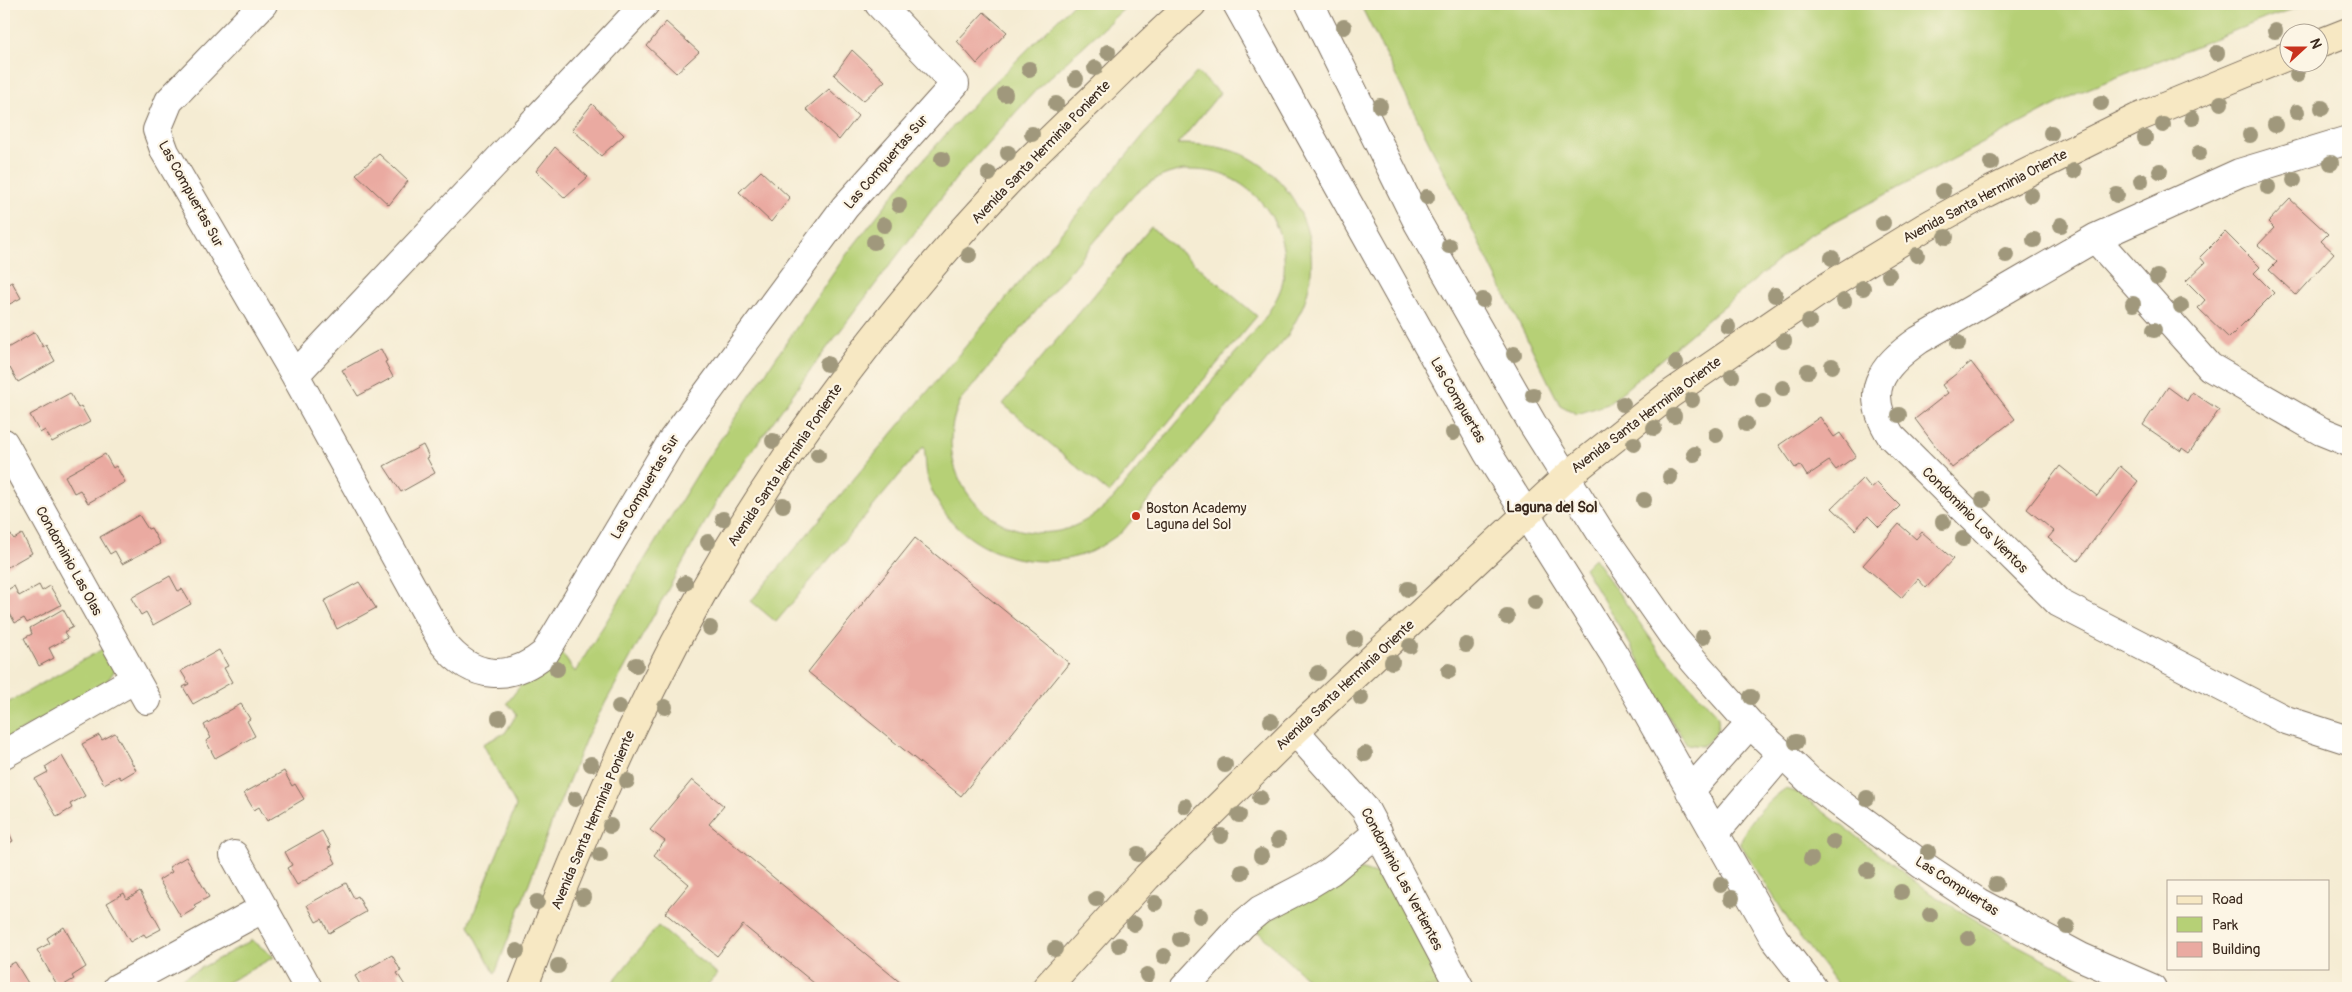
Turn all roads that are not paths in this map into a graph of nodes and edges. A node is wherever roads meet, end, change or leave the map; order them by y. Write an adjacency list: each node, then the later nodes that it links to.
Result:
1 (263, 4): 12 (street, Las Compuertas Sur)
2 (645, 4): 12 (street)
3 (879, 4): 12 (street, Las Compuertas Sur)
4 (1192, 4): 29 (street, Avenida Santa Herminia Poniente)
5 (1236, 4): 16 (street, Las Compuertas)
6 (1310, 4): 15 (street, Las Compuertas)
7 (2348, 32): 8 (street)
8 (2330, 39)
9 (2280, 59): 15 (street, Avenida Santa Herminia Oriente)
10 (2348, 140): 11 (street, Condominio Los Vientos)
11 (2094, 238): 13 (street); 19 (street, Condominio Los Vientos)
12 (295, 376)
13 (2348, 442)
14 (4, 443): 20 (street, Condominio Las Olas)
15 (1566, 477): 16 (street, Avenida Santa Herminia Oriente); 17 (street, Las Compuertas)
16 (1525, 516): 18 (street, Avenida Santa Herminia Oriente); 22 (street, Las Compuertas)
17 (1750, 724): 21 (street, Las Compuertas); 22 (street)
18 (1295, 731): 23 (street, Condominio Las Vertientes); 30 (street, Avenida Santa Herminia Oriente)
19 (2348, 740)
20 (4, 754)
21 (1782, 754): 24 (street); 34 (street, Las Compuertas)
22 (1690, 790): 24 (street, Las Compuertas)
23 (1378, 832): 31 (street); 32 (street, Condominio Las Vertientes)
24 (1716, 832): 33 (street, Las Compuertas)
25 (234, 855): 26 (street)
26 (264, 908): 27 (street); 28 (street)
27 (117, 988)
28 (308, 988)
29 (523, 988)
30 (1046, 988)
31 (1184, 988)
32 (1460, 988)
33 (1813, 988)
34 (2152, 988)

